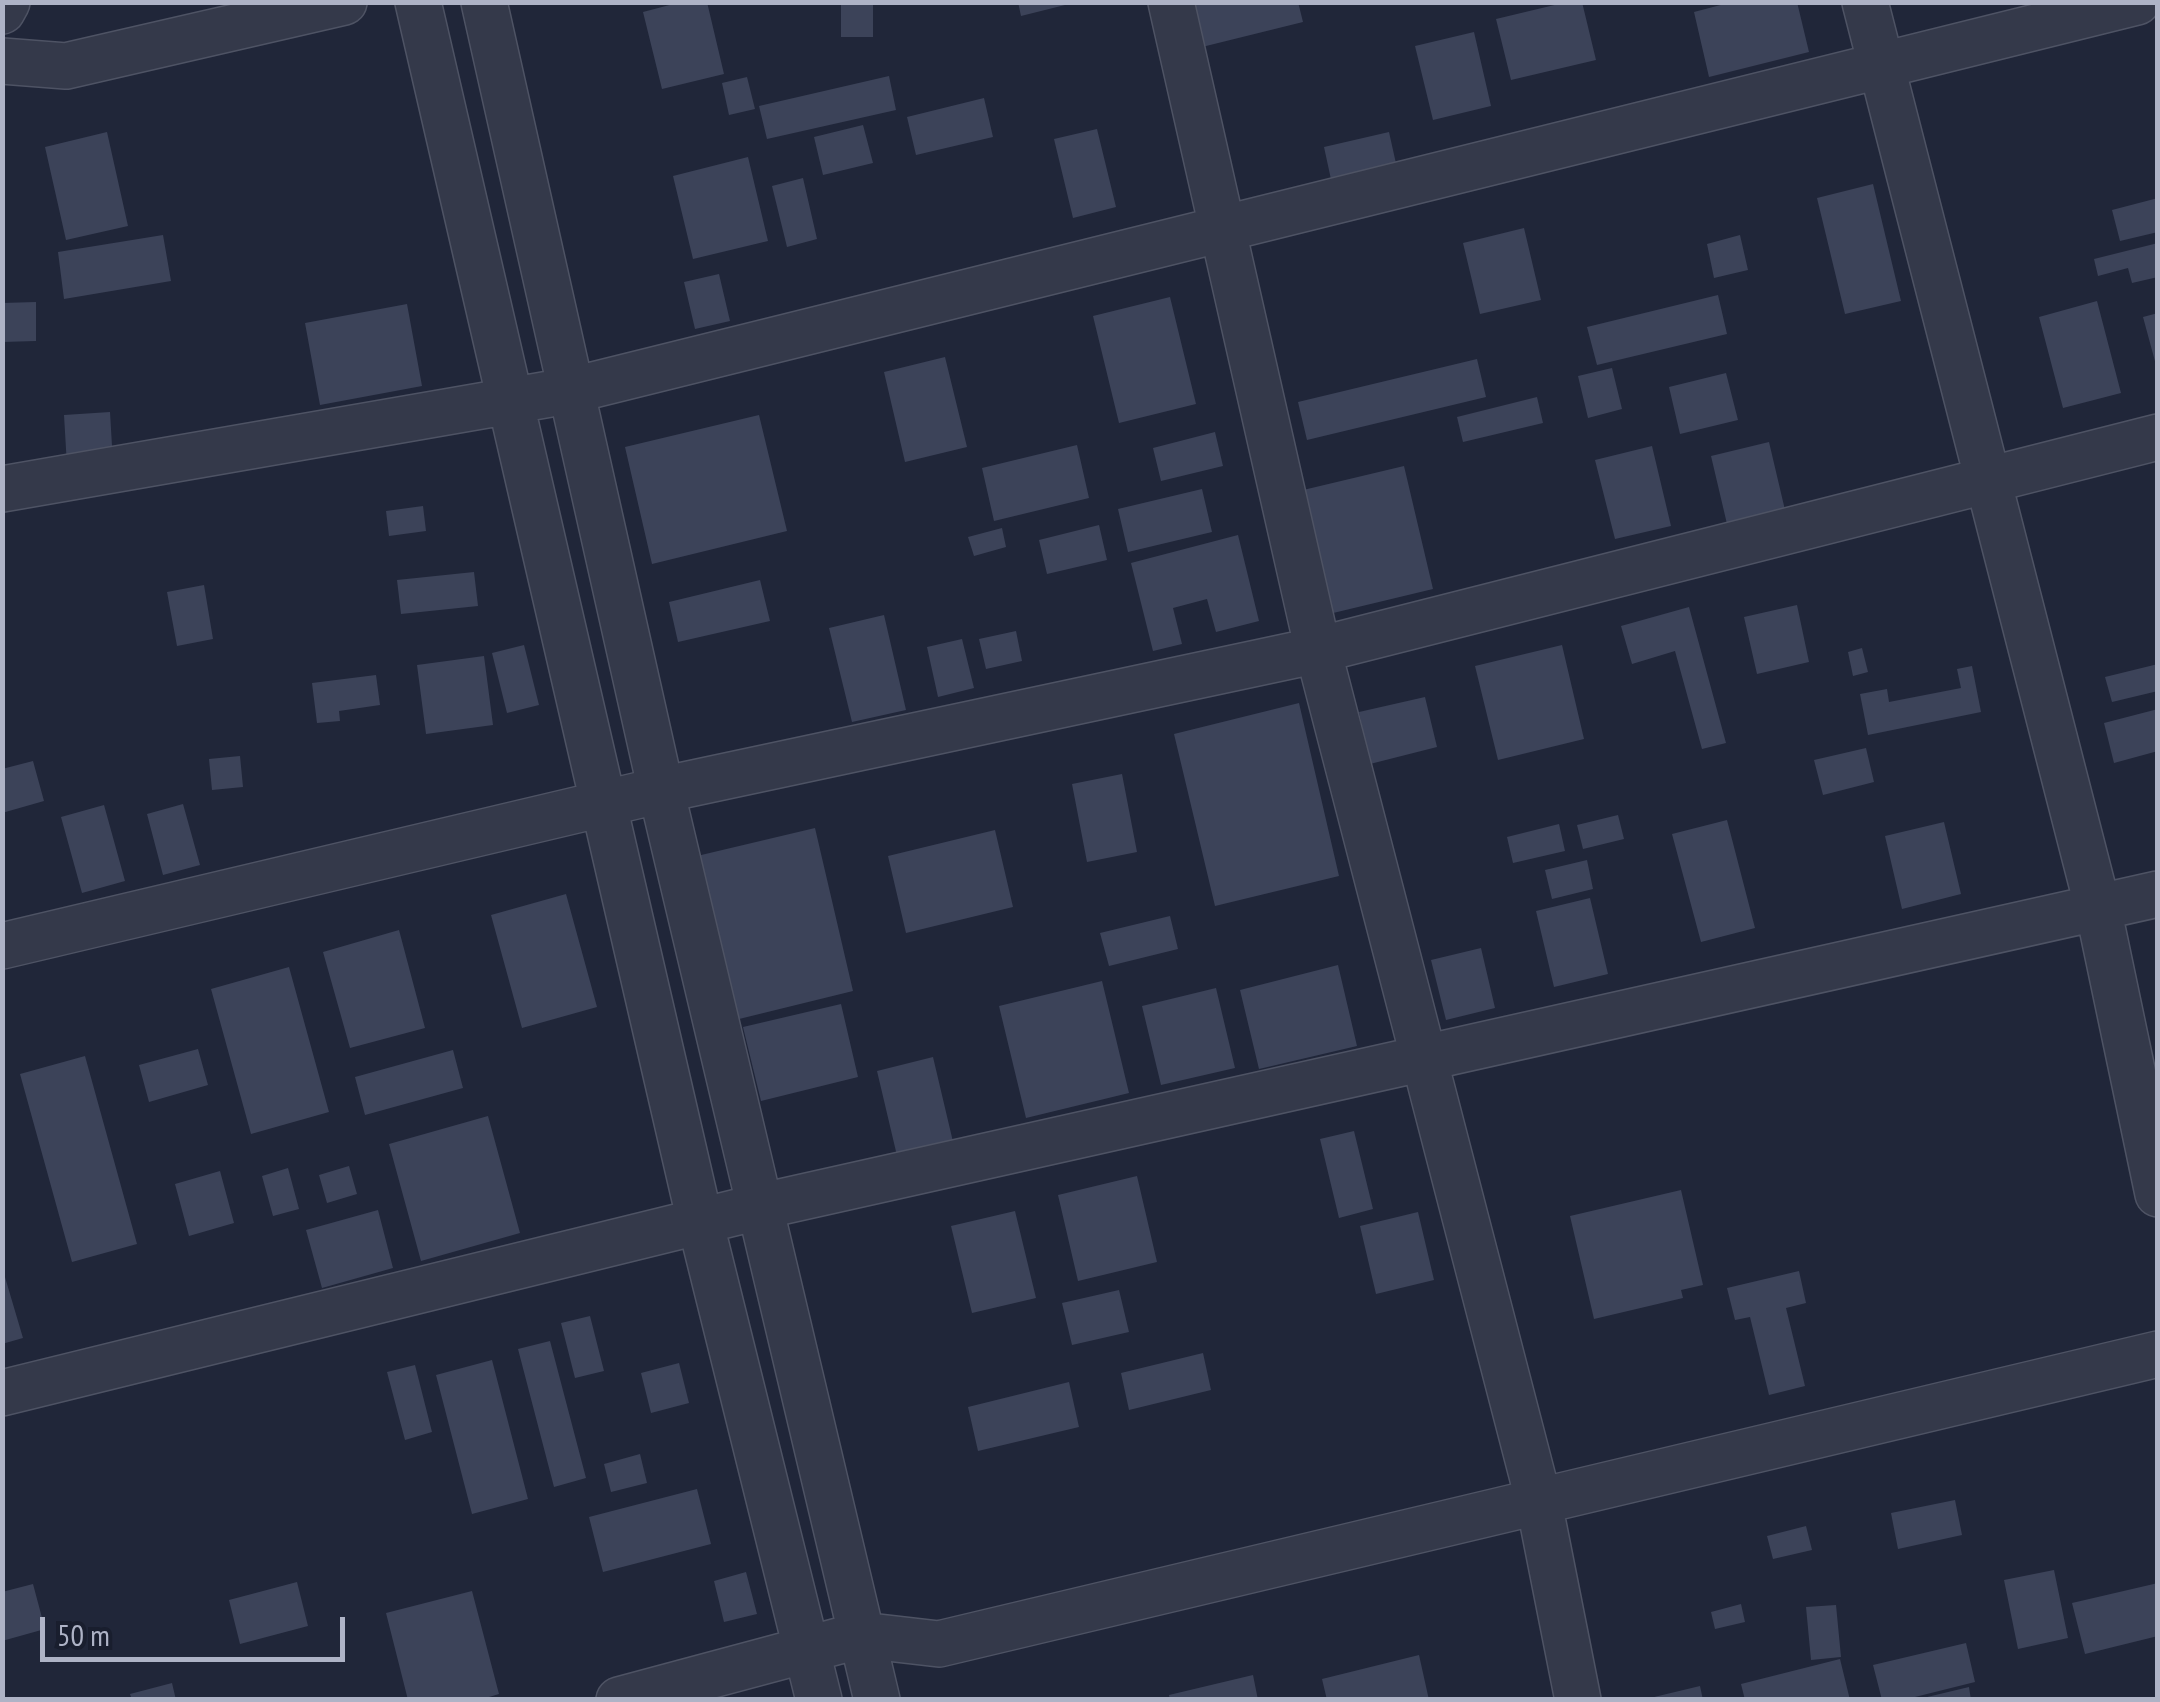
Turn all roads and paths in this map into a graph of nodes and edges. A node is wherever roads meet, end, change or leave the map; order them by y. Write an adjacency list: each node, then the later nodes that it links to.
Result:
1 (7, 2): 8 (street)
2 (344, 2): 9 (street)
3 (418, 2): 13 (street)
4 (484, 2): 12 (street)
5 (1171, 2): 11 (street)
6 (1864, 2): 10 (street)
7 (2137, 2): 10 (street)
8 (2, 11)
9 (2, 61)
10 (1880, 67): 11 (street); 15 (street)
11 (1221, 228): 12 (street); 17 (street)
12 (574, 390): 13 (street); 18 (street)
13 (508, 404): 16 (street); 19 (street)
14 (2158, 438): 15 (street)
15 (1986, 478): 17 (street); 21 (street)
16 (2, 488)
17 (1318, 650): 18 (street); 23 (street)
18 (661, 790): 19 (street); 25 (street)
19 (604, 806): 22 (street); 26 (street)
20 (2158, 894): 21 (street)
21 (2098, 908): 23 (street); 24 (street)
22 (2, 946)
23 (1425, 1061): 25 (street); 29 (street)
24 (2158, 1194)
25 (758, 1207): 26 (street); 30 (street)
26 (700, 1221): 28 (street); 32 (street)
27 (2158, 1354): 29 (street)
28 (2, 1393)
29 (1538, 1498): 31 (street); 36 (street)
30 (861, 1635): 31 (street); 32 (street); 33 (street)
31 (939, 1644): 33 (street)
32 (807, 1652): 34 (street); 35 (street)
33 (876, 1694): 35 (street)
34 (619, 1700)
35 (821, 1700)
36 (1578, 1700)

